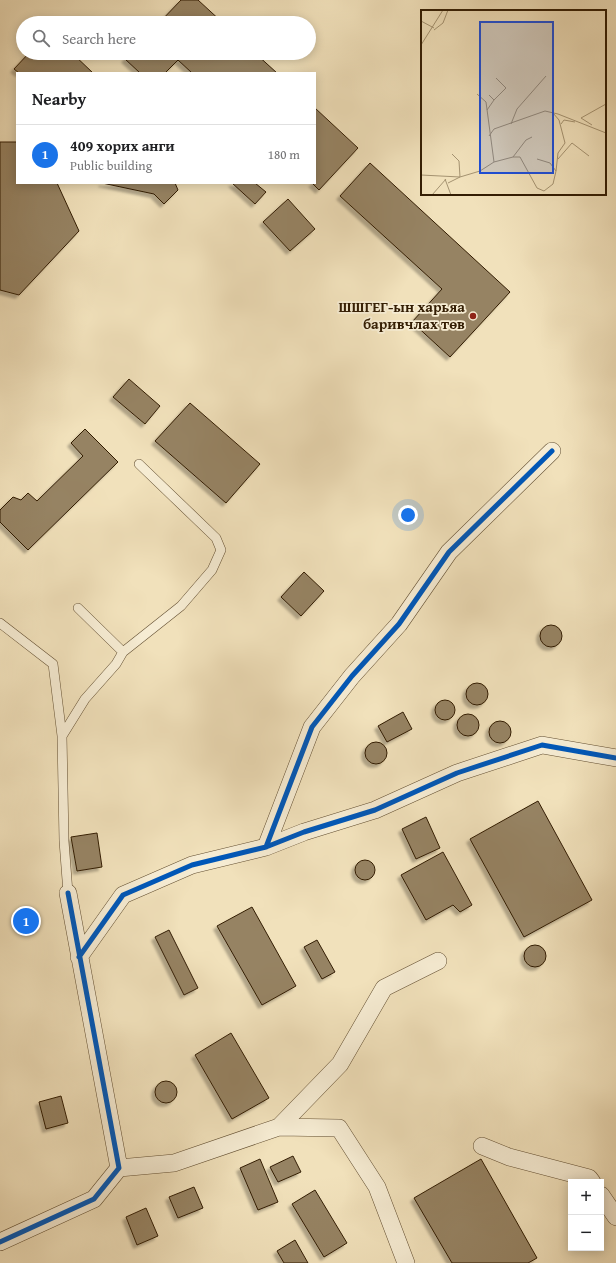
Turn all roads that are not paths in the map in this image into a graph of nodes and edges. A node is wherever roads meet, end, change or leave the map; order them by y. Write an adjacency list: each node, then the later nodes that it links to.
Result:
1 (552, 451): 8 (street)
2 (138, 464): 5 (lane)
3 (78, 608): 5 (lane)
4 (0, 622): 6 (lane)
5 (123, 652): 6 (lane)
6 (62, 736): 9 (lane)
7 (613, 760): 8 (street)
8 (266, 847): 10 (street)
9 (68, 893): 10 (street)
10 (80, 957): 14 (street)
11 (438, 961): 12 (street)
12 (279, 1127): 14 (street); 19 (street)
13 (482, 1146): 15 (street)
14 (119, 1168): 18 (street)
15 (590, 1179)
16 (604, 1200): 17 (street)
17 (616, 1218)
18 (0, 1242)
19 (406, 1263)

